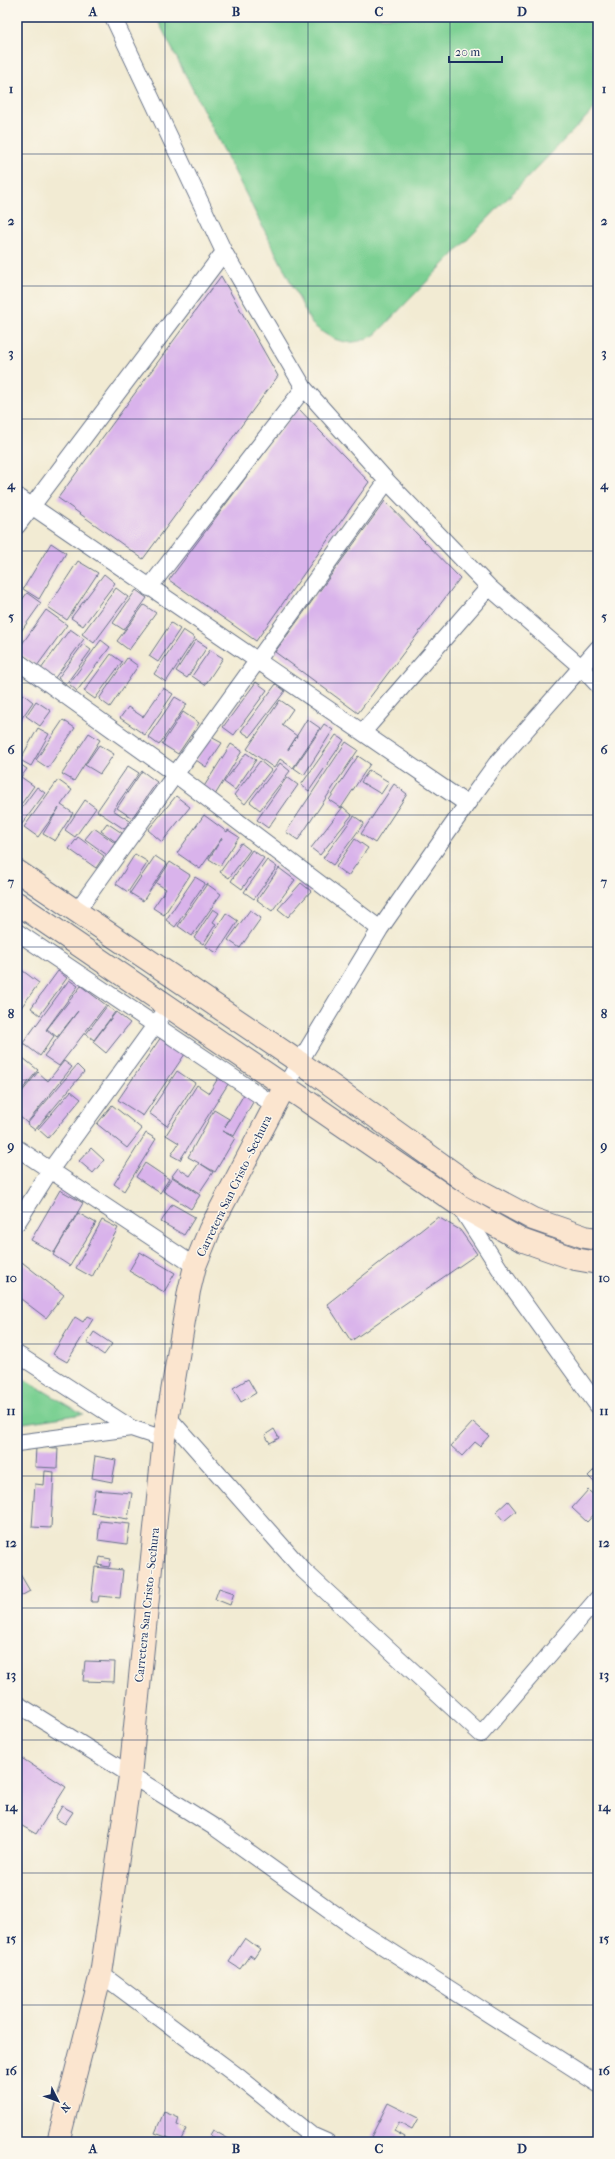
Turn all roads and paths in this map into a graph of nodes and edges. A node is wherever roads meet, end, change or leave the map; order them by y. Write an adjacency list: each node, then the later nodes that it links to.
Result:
1 (113, 17): 2 (street)
2 (224, 252): 3 (street); 6 (street)
3 (304, 388): 4 (street); 9 (street)
4 (387, 481): 8 (street); 11 (street)
5 (17, 496): 6 (street)
6 (31, 506): 7 (street); 9 (street)
7 (17, 526)
8 (489, 587): 13 (street); 15 (street)
9 (149, 588): 11 (street)
10 (598, 648): 13 (street)
11 (258, 660): 15 (street); 16 (street)
12 (17, 661): 16 (street)
13 (581, 667): 14 (street); 17 (street)
14 (598, 685)
15 (363, 732): 17 (street)
16 (175, 774): 20 (street); 21 (street)
17 (467, 804): 21 (street)
18 (17, 871): 20 (main road)
19 (17, 903): 23 (main road)
20 (76, 912): 25 (main road)
21 (380, 929): 25 (street)
22 (17, 932): 24 (street)
23 (170, 1006): 24 (street); 26 (main road)
24 (156, 1026): 27 (street); 29 (street)
25 (299, 1062): 26 (street); 32 (main road)
26 (285, 1086): 27 (main road, Carretera San Cristo - Sechura); 30 (main road)
27 (274, 1105): 34 (main road, Carretera San Cristo - Sechura)
28 (17, 1148): 29 (street)
29 (51, 1169): 31 (street); 34 (street)
30 (459, 1205): 33 (main road); 36 (street)
31 (17, 1224)
32 (598, 1239)
33 (598, 1263)
34 (195, 1266): 37 (main road, Carretera San Cristo - Sechura)
35 (17, 1354): 38 (street)
36 (598, 1406)
37 (168, 1417): 39 (main road, Carretera San Cristo - Sechura); 41 (street)
38 (131, 1428): 39 (street); 40 (street)
39 (164, 1438): 43 (main road, Carretera San Cristo - Sechura)
40 (17, 1443)
41 (598, 1598)
42 (17, 1704): 43 (street)
43 (130, 1776): 44 (main road, Carretera San Cristo - Sechura); 45 (street)
44 (101, 1974): 46 (main road, Carretera San Cristo - Sechura); 47 (street)
45 (598, 2084)
46 (58, 2142)
47 (327, 2142)

